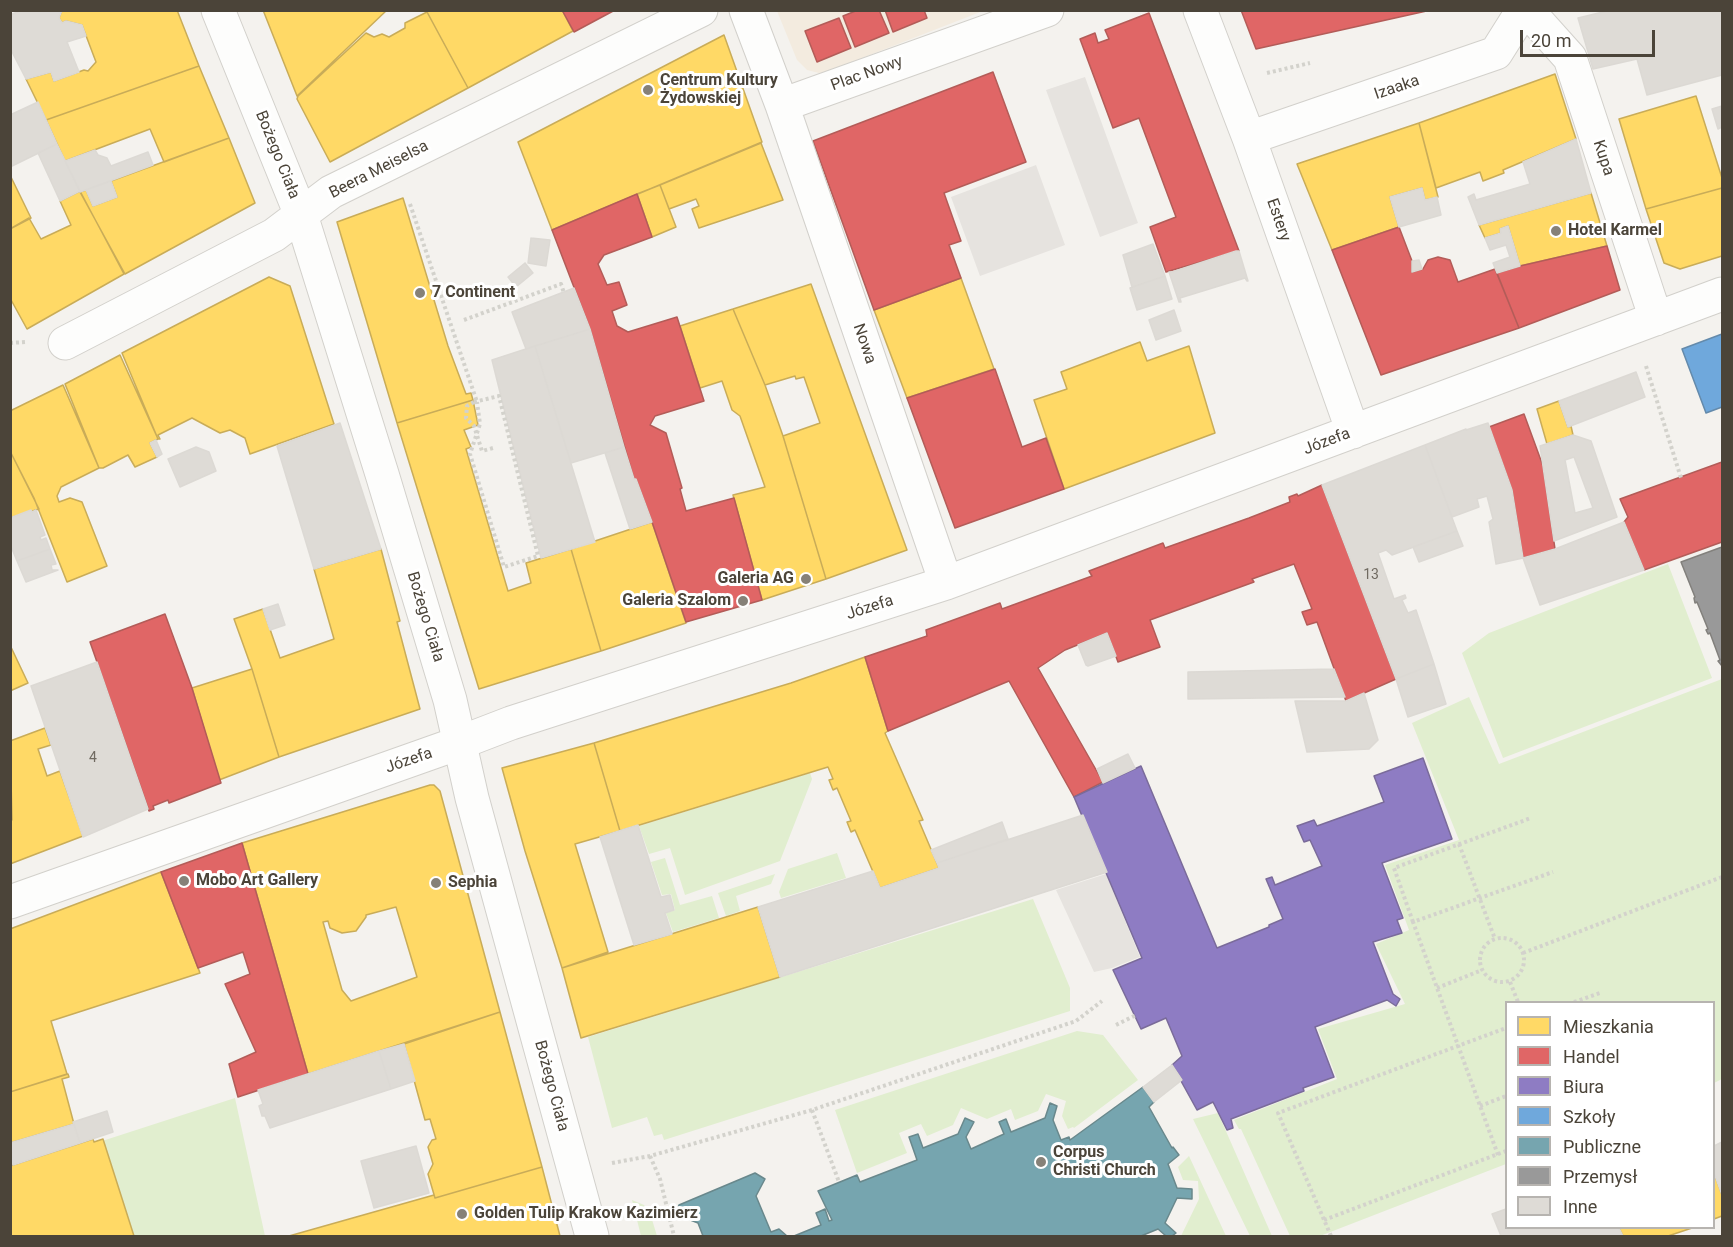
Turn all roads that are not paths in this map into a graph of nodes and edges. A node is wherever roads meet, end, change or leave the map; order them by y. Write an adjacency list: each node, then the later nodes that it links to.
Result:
1 (218, 10): 9 (street, Bożego Ciała)
2 (701, 10): 9 (street, Beera Meiselsa)
3 (746, 10): 7 (street)
4 (1047, 10): 7 (street, Plac Nowy)
5 (1200, 10): 8 (street, Estery)
6 (1525, 10): 8 (street, Izaaka); 11 (street, Kupa)
7 (782, 105): 14 (street, Nowa)
8 (1249, 138): 13 (street, Estery)
9 (301, 215): 12 (street, Beera Meiselsa); 15 (street, Bożego Ciała)
10 (1722, 294): 11 (street, Józefa)
11 (1656, 319): 13 (street, Józefa)
12 (65, 343)
13 (1353, 432): 14 (street, Józefa)
14 (946, 583): 15 (street, Józefa)
15 (459, 743): 16 (street, Józefa); 17 (street, Bożego Ciała)
16 (10, 902)
17 (592, 1236)

